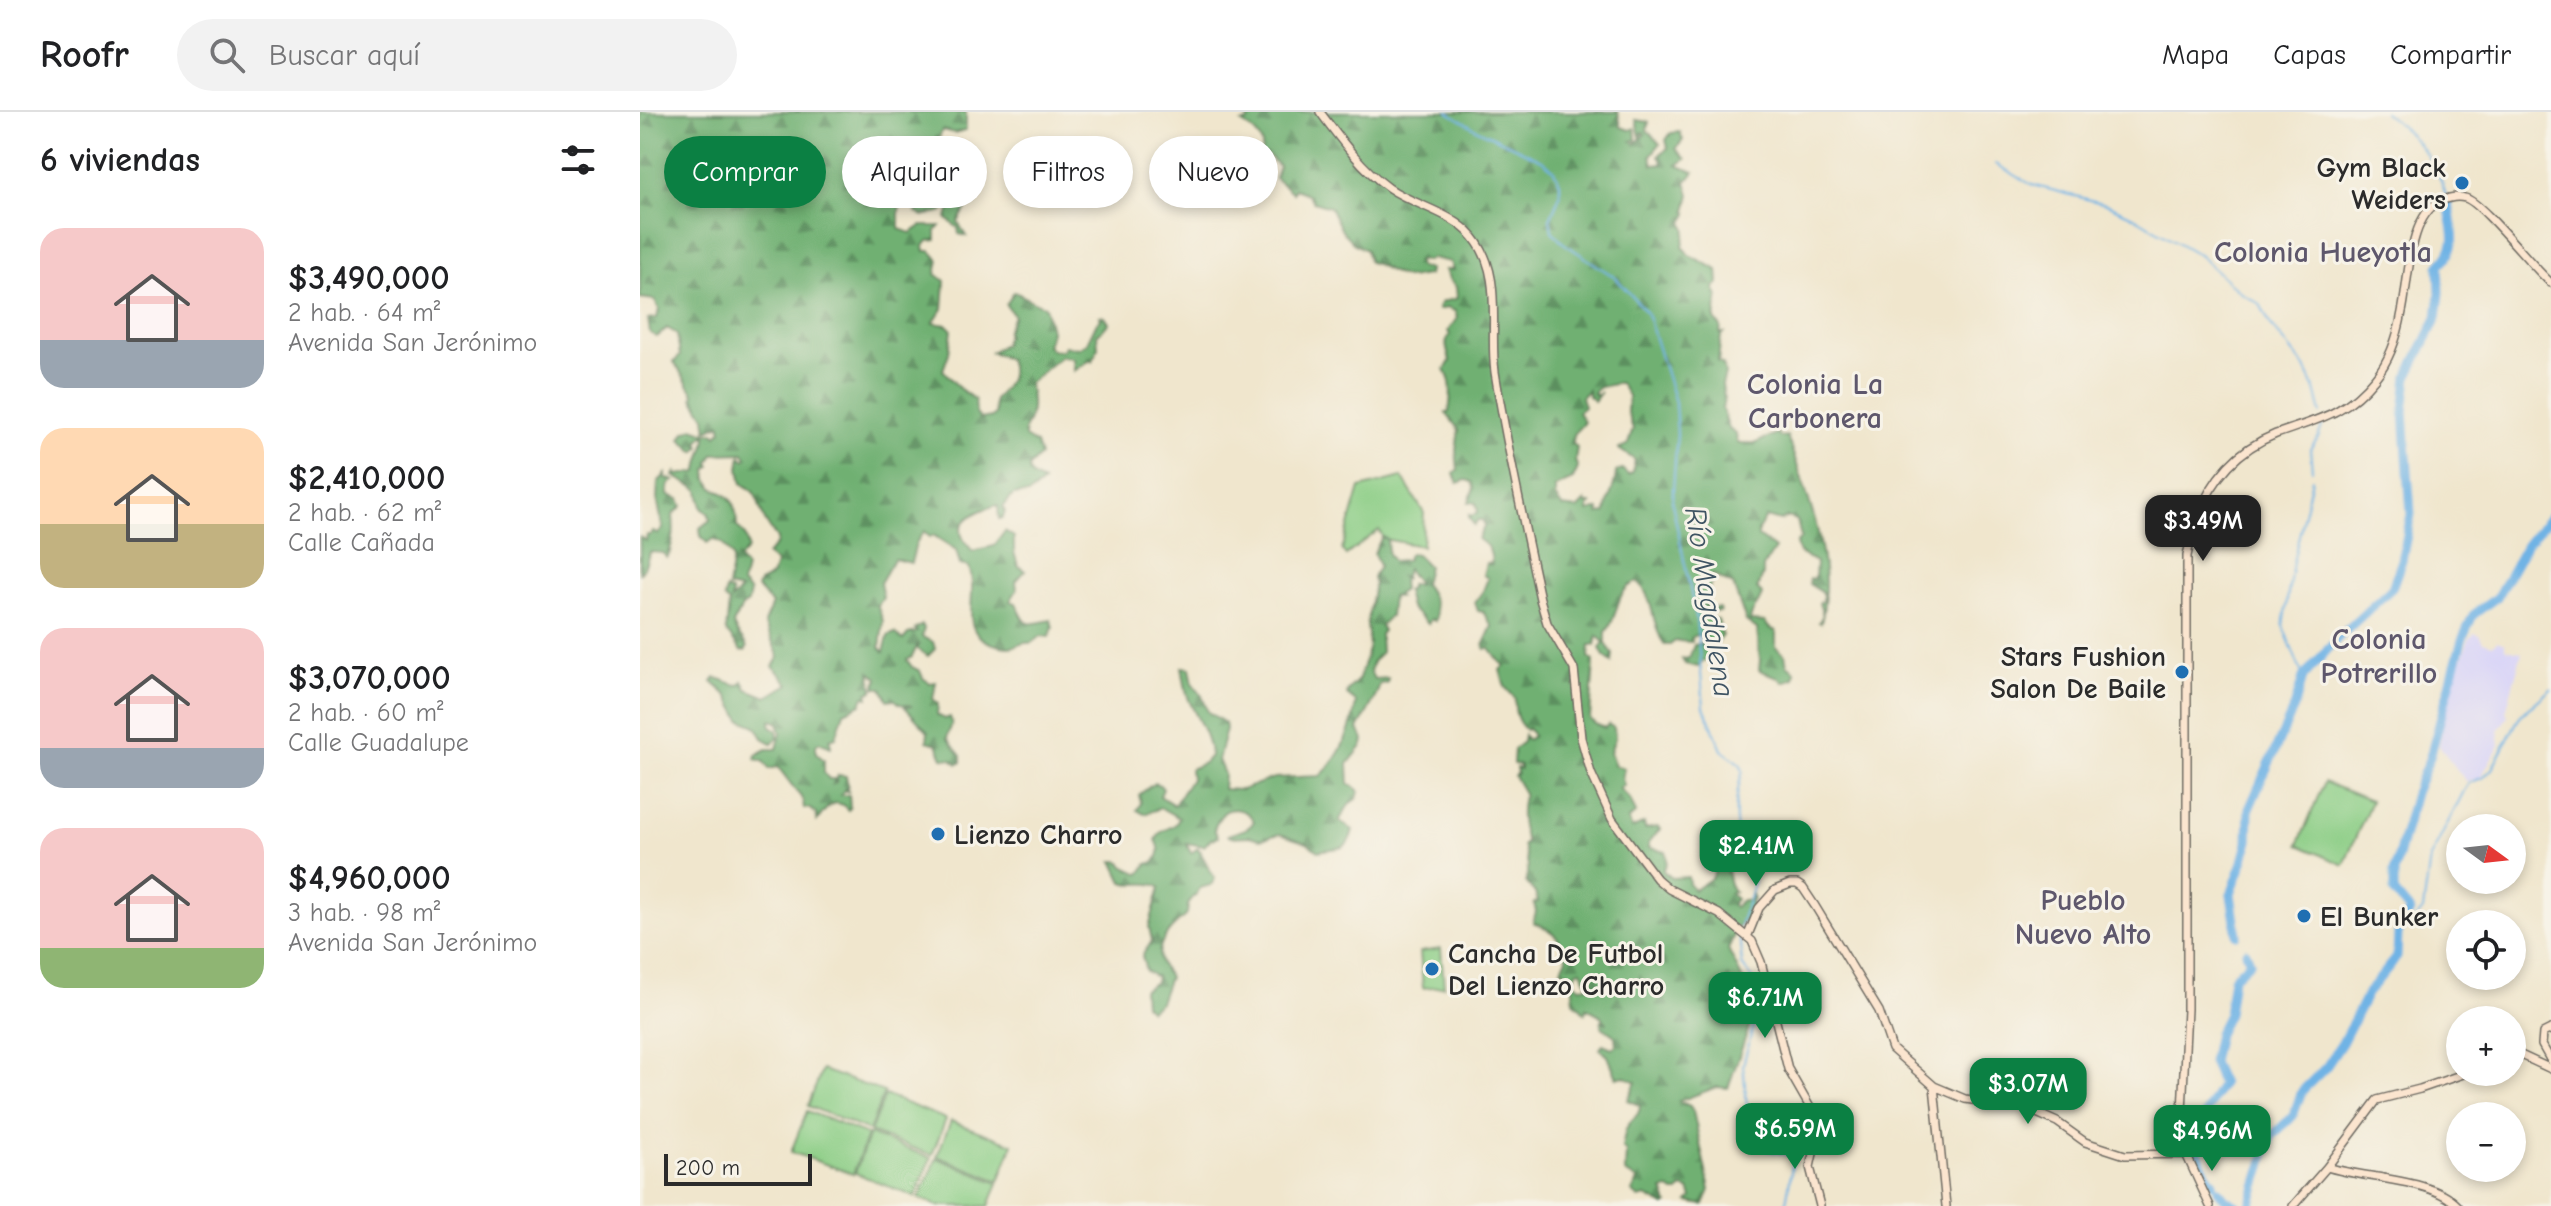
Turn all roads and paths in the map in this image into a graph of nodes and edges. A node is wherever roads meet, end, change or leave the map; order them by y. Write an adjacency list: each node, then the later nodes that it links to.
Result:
1 (1320, 112): 3 (street)
2 (2551, 283): 10 (street)
3 (1743, 932): 9 (street); 12 (street)
4 (2551, 1029): 6 (street)
5 (2526, 1057): 7 (street)
6 (2551, 1061)
7 (2551, 1069)
8 (2446, 1080): 11 (street)
9 (1934, 1086): 10 (street); 13 (street)
10 (2186, 1154): 14 (street)
11 (2327, 1167): 15 (street); 16 (street)
12 (1820, 1206)
13 (1946, 1206)
14 (2210, 1206)
15 (2293, 1206)
16 (2458, 1206)

